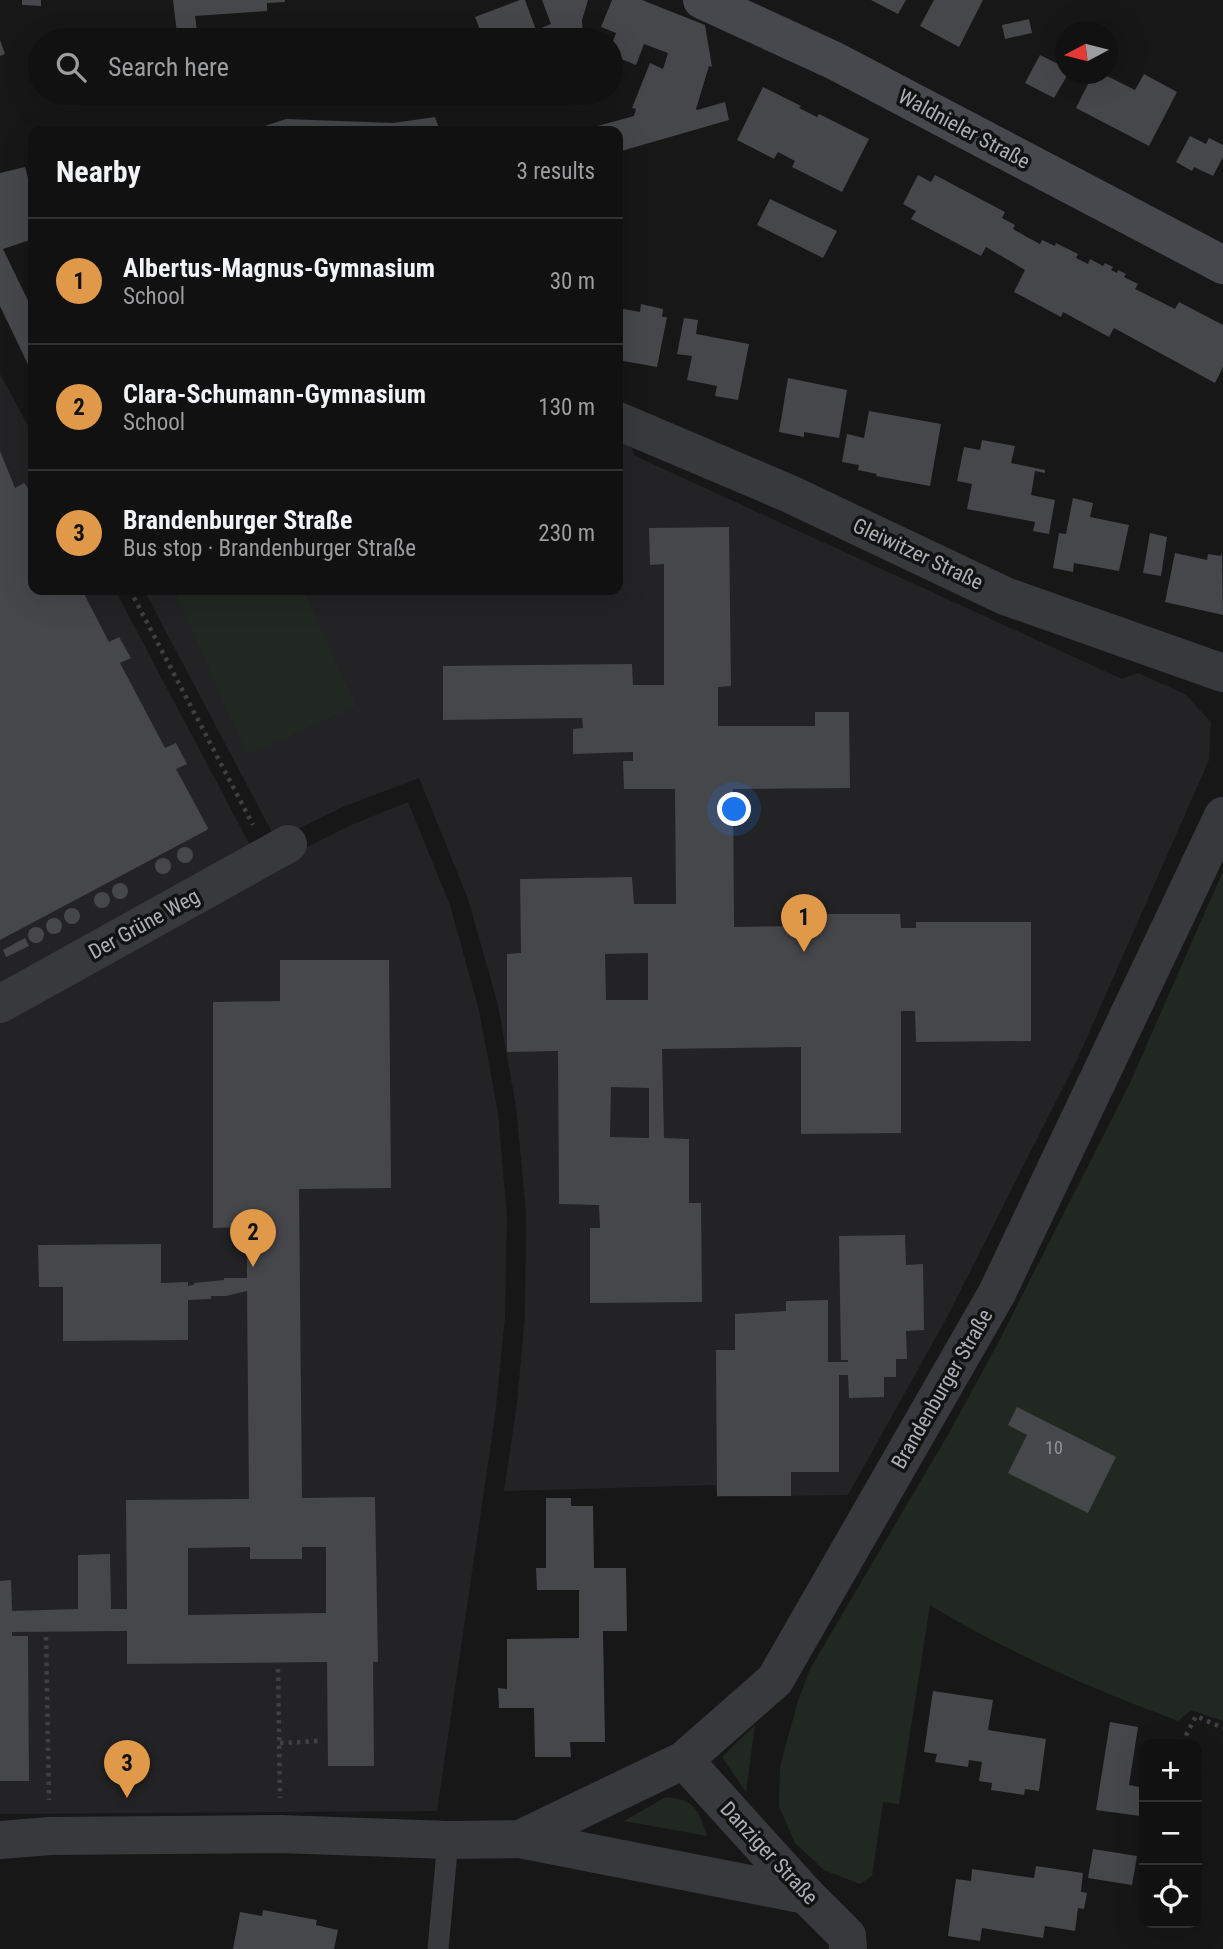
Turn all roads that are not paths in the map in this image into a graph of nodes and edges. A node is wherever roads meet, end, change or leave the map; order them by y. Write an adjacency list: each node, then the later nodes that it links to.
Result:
1 (702, 0): 2 (main road, Waldnieler Straße)
2 (1223, 265)
3 (623, 423): 4 (street, Gleiwitzer Straße)
4 (1223, 673)
5 (1223, 816): 8 (street, Brandenburger Straße)
6 (278, 849): 7 (street, Der Grüne Weg)
7 (0, 1004)
8 (684, 1760): 9 (street, Brandenburger Straße); 12 (street, Danziger Straße)
9 (520, 1839): 11 (street, Brandenburger Straße); 12 (street, Brandenburger Straße)
10 (0, 1840): 11 (street, Brandenburger Straße)
11 (448, 1840): 13 (lane)
12 (806, 1895): 14 (street, Danziger Straße)
13 (438, 1949)
14 (848, 1949)

